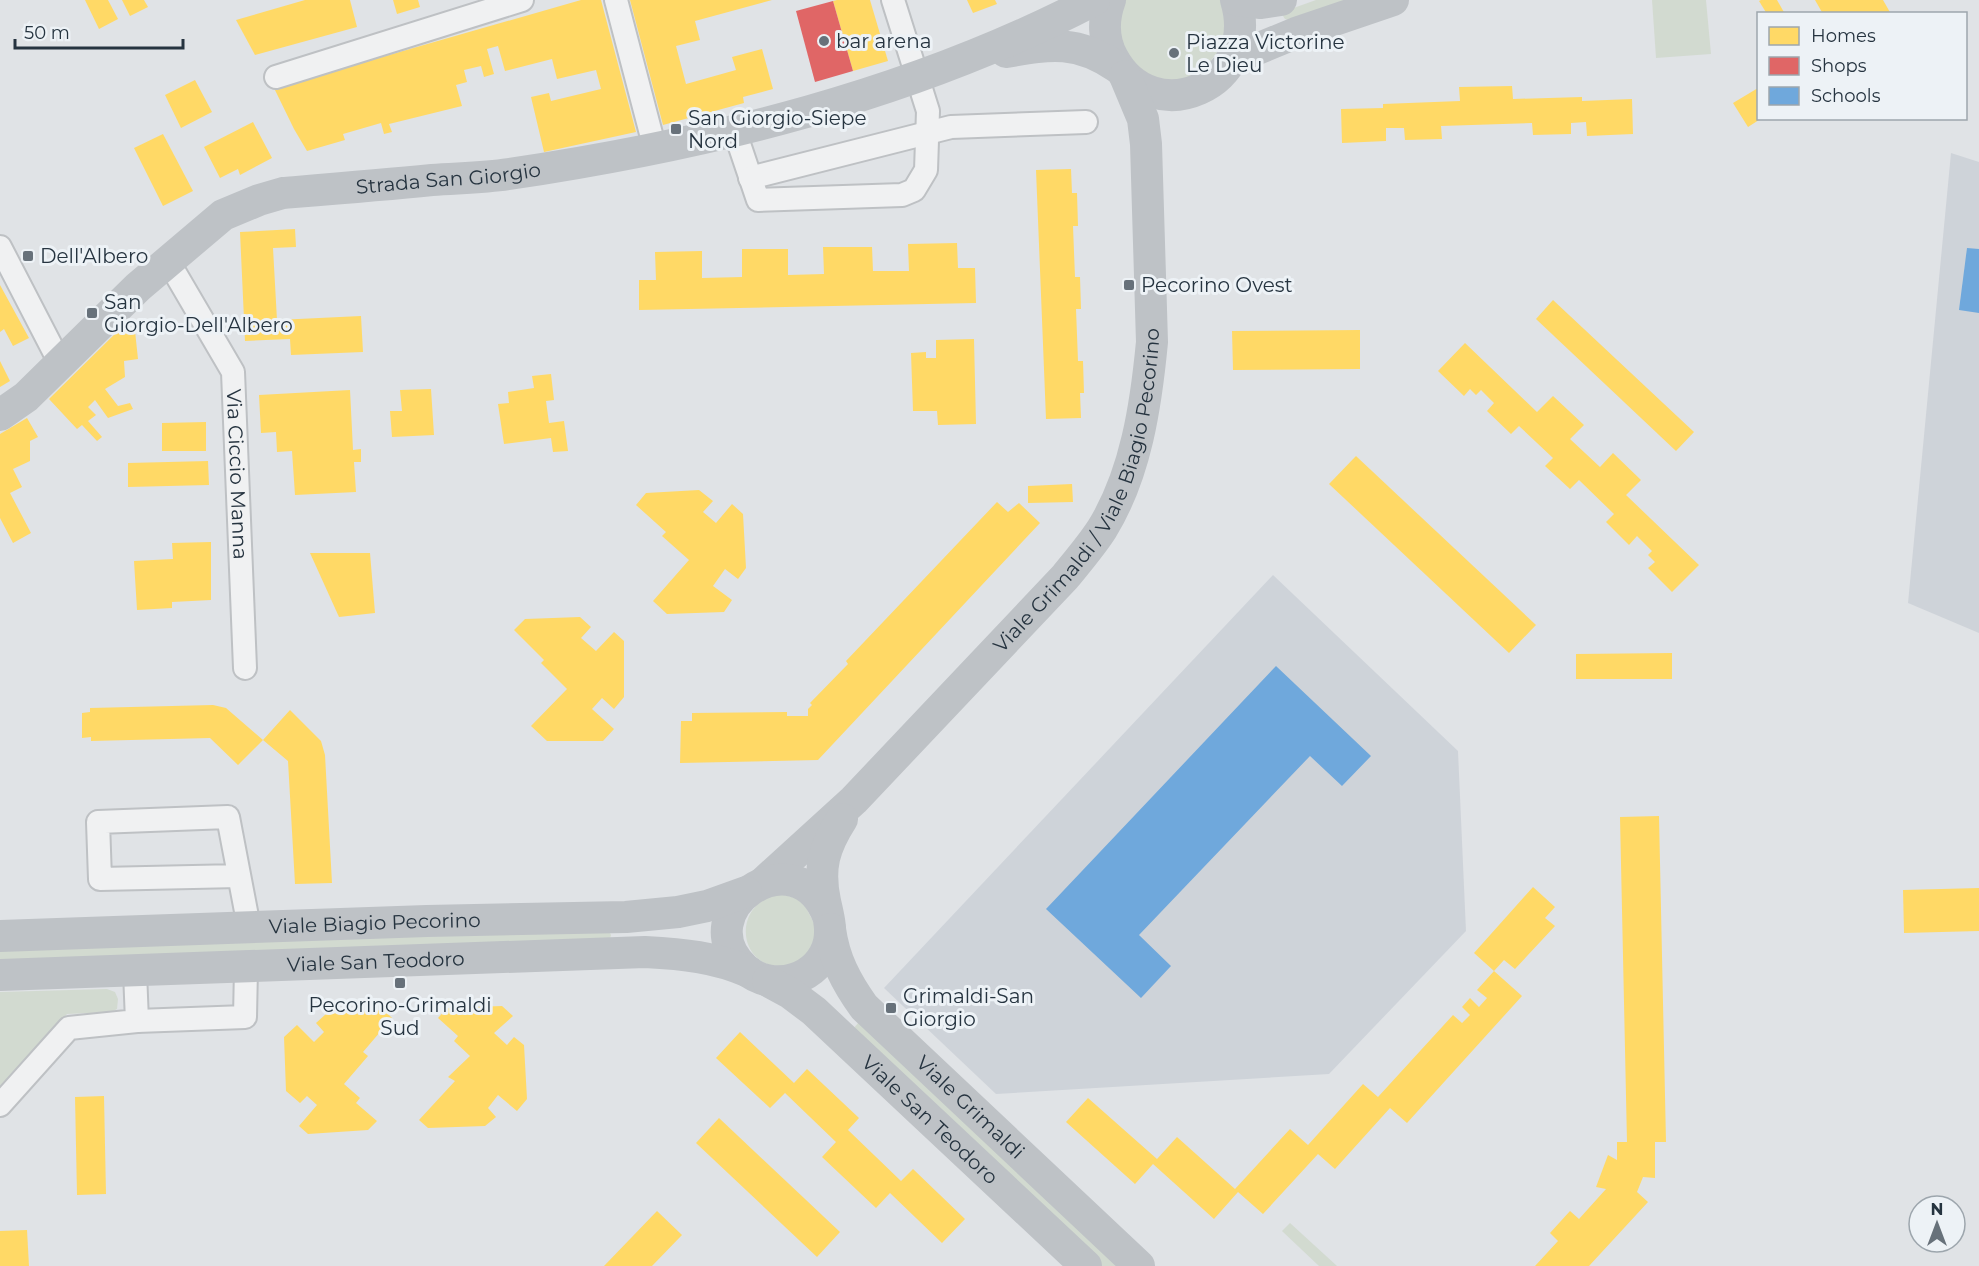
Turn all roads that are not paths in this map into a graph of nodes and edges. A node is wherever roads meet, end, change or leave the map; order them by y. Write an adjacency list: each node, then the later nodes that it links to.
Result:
1 (522, 0): 12 (street)
2 (616, 0): 18 (street)
3 (893, 0): 13 (street)
4 (1094, 0): 10 (main road)
5 (1110, 0): 11 (main road, Viale Grimaldi / Viale Biagio Pecorino)
6 (1236, 0): 7 (main road); 9 (main road)
7 (1281, 0)
8 (1393, 0): 9 (main road)
9 (1233, 59): 14 (main road)
10 (961, 60): 11 (main road); 13 (main road, Strada San Giorgio)
11 (1121, 71): 14 (main road, Viale Grimaldi / Viale Biagio Pecorino)
12 (276, 77)
13 (917, 77): 16 (main road, Strada San Giorgio); 17 (street)
14 (1148, 105): 25 (main road, Viale Grimaldi / Viale Biagio Pecorino)
15 (1086, 122): 17 (street)
16 (735, 132): 18 (main road, Strada San Giorgio); 19 (street)
17 (928, 132): 19 (street); 19 (street)
18 (655, 149): 21 (main road, Strada San Giorgio)
19 (750, 178)
20 (0, 247): 22 (street)
21 (168, 261): 22 (main road, Strada San Giorgio); 24 (street, Via Ciccio Manna)
22 (61, 365): 23 (main road, Strada San Giorgio)
23 (0, 415)
24 (245, 668)
25 (854, 800): 27 (main road); 28 (main road, Viale Grimaldi)
26 (239, 876): 26 (street); 29 (street)
27 (755, 887): 28 (main road); 29 (main road, Viale Biagio Pecorino); 34 (main road)
28 (829, 922): 34 (main road); 38 (main road, Viale Grimaldi)
29 (249, 927): 30 (main road, Viale Biagio Pecorino)
30 (0, 936)
31 (246, 968): 32 (main road, Viale San Teodoro); 34 (main road, Viale San Teodoro); 35 (street)
32 (135, 972): 33 (main road, Viale San Teodoro); 35 (street)
33 (0, 975)
34 (759, 976): 37 (main road, Viale San Teodoro)
35 (138, 1021): 36 (street)
36 (0, 1106)
37 (1086, 1266)
38 (1140, 1266)

